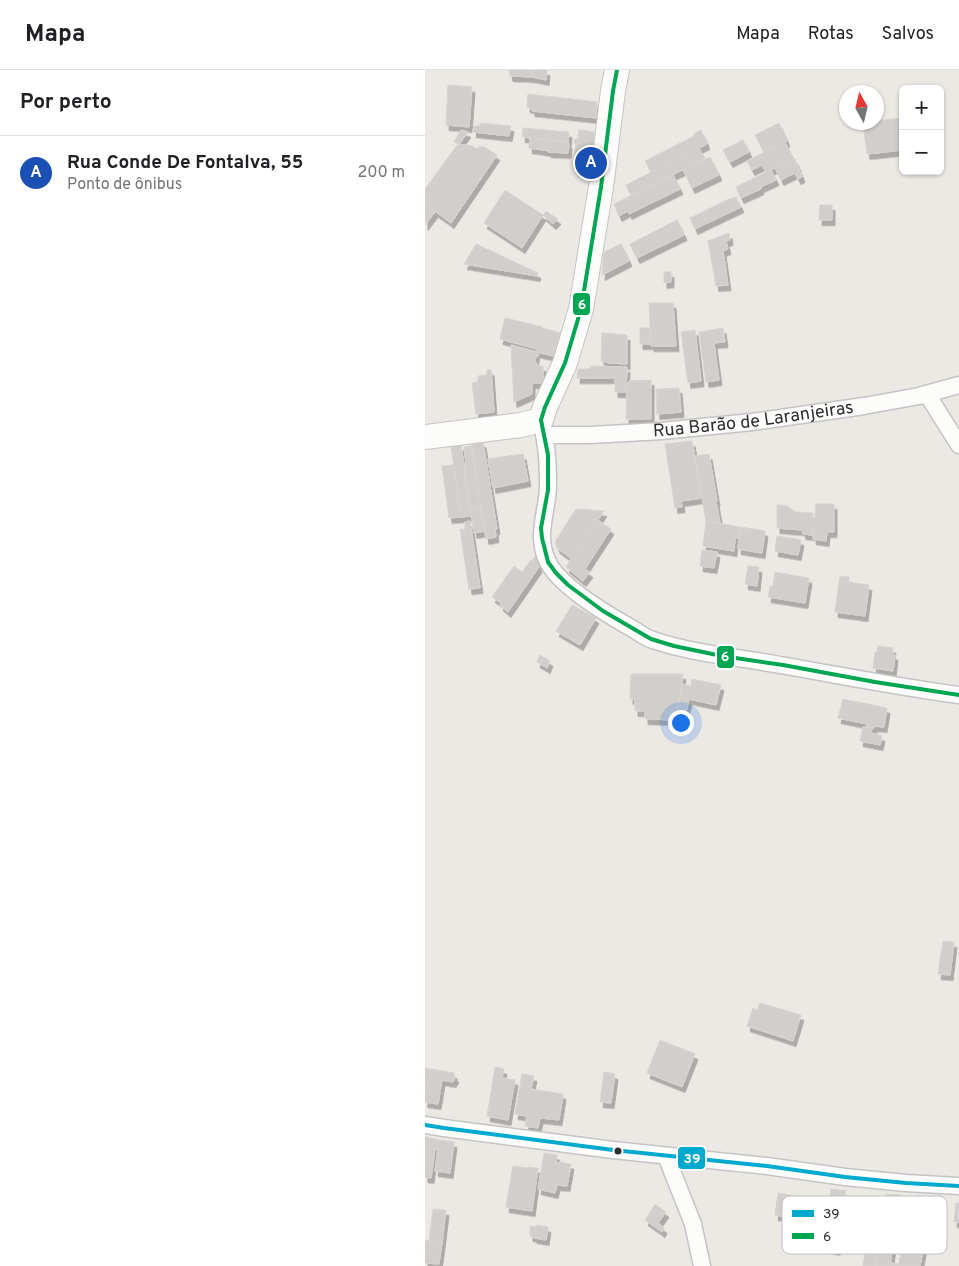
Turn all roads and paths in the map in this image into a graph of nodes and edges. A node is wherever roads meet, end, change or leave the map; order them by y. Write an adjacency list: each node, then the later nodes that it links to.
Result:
1 (617, 70): 4 (main road)
2 (959, 385): 3 (street, Rua Barão de Laranjeiras)
3 (927, 394): 4 (street, Rua Barão de Laranjeiras); 6 (street)
4 (543, 427): 5 (main road, Rua Barão de Laranjeiras); 7 (street)
5 (425, 437)
6 (959, 445)
7 (959, 695)
8 (425, 1124): 9 (street)
9 (666, 1156): 10 (street); 11 (street)
10 (959, 1186)
11 (702, 1266)

